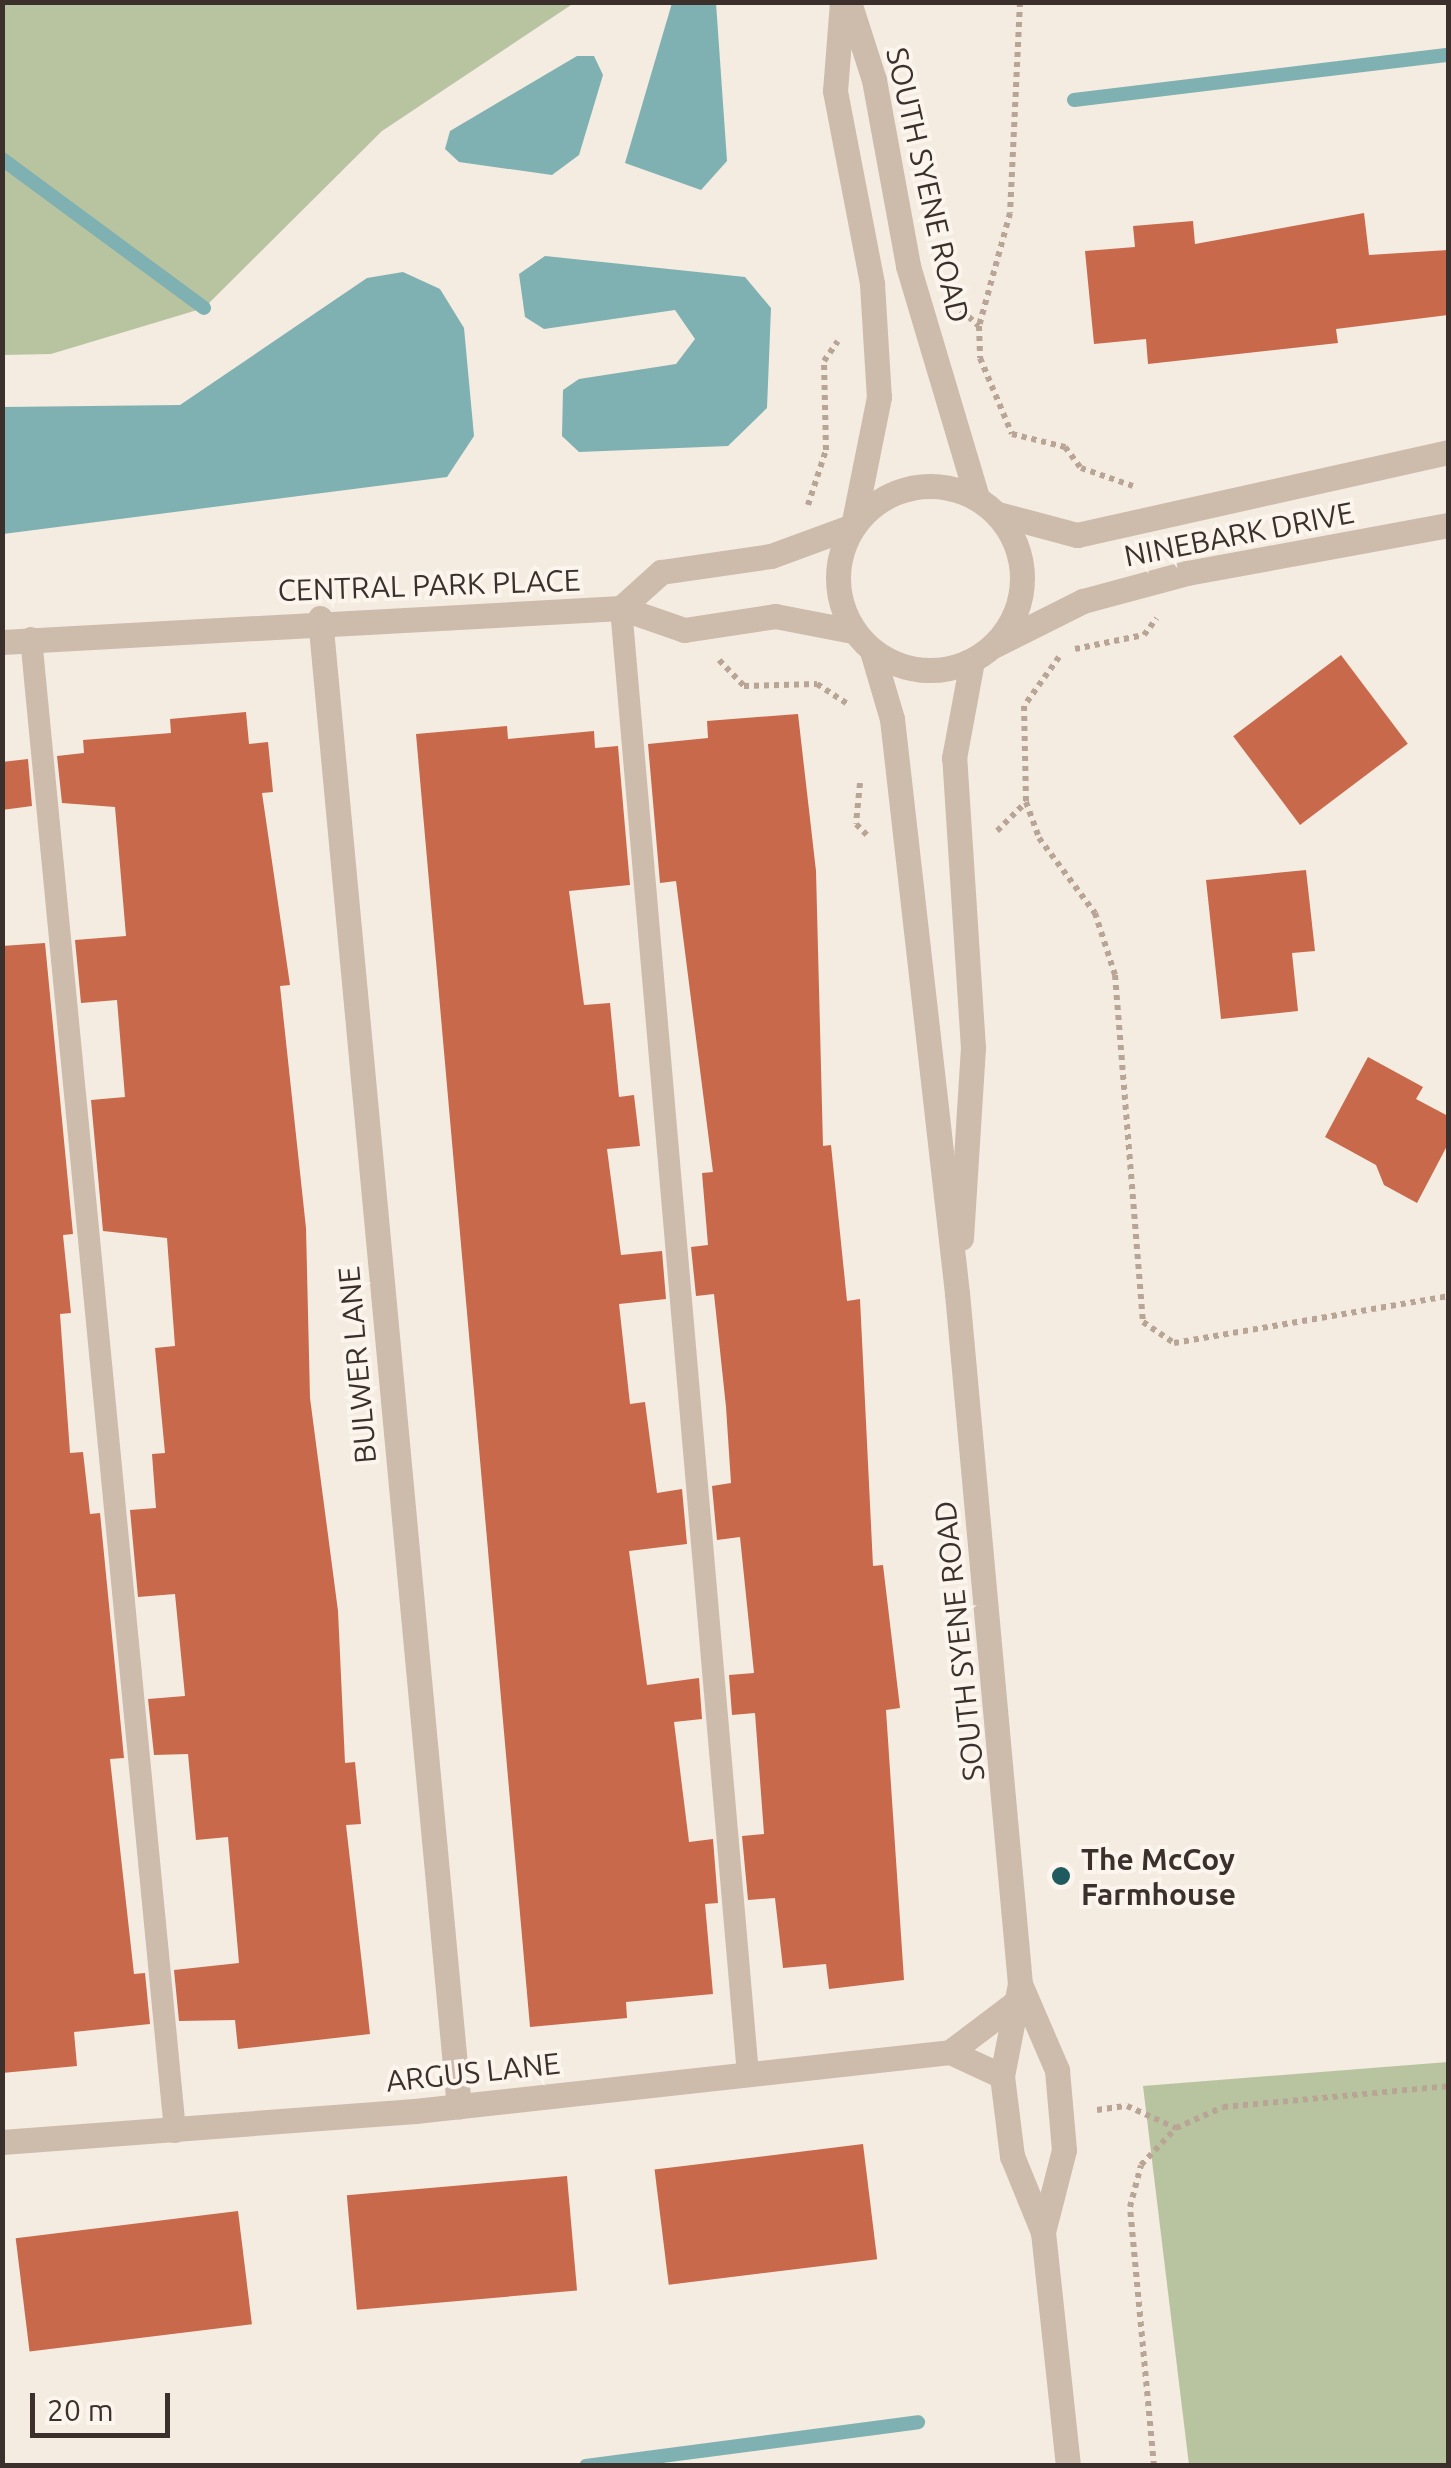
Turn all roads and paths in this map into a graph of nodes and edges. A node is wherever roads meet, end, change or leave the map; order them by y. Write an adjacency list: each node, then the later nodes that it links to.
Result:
1 (846, 2): 8 (street, SOUTH SYENE ROAD); 12 (street, SOUTH SYENE ROAD)
2 (1020, 2): 4 (path)
3 (963, 312): 4 (path)
4 (979, 326): 7 (path)
5 (826, 359): 9 (path)
6 (1448, 452): 10 (street, NINEBARK DRIVE)
7 (1105, 475)
8 (977, 498): 10 (street); 12 (street)
9 (800, 510)
10 (998, 514): 20 (street, SOUTH SYENE ROAD)
11 (1448, 525): 20 (street, NINEBARK DRIVE)
12 (852, 526): 13 (street); 16 (street, SOUTH SYENE ROAD)
13 (621, 608): 14 (street, CENTRAL PARK PLACE); 16 (street, CENTRAL PARK PLACE); 31 (lane)
14 (320, 618): 17 (street, CENTRAL PARK PLACE); 34 (street, BULWER LANE)
15 (1150, 626): 24 (path)
16 (853, 630): 19 (street, SOUTH SYENE ROAD)
17 (31, 638): 18 (street, CENTRAL PARK PLACE); 37 (lane)
18 (2, 642)
19 (872, 651): 20 (street, SOUTH SYENE ROAD); 27 (street, SOUTH SYENE ROAD)
20 (983, 654): 27 (street, SOUTH SYENE ROAD)
21 (734, 676): 22 (path)
22 (854, 712)
23 (861, 774): 25 (path)
24 (1026, 802): 26 (path); 28 (path)
25 (856, 824)
26 (992, 836)
27 (958, 1293): 29 (street, SOUTH SYENE ROAD)
28 (1448, 1296)
29 (1018, 1993): 30 (street); 32 (street, SOUTH SYENE ROAD); 39 (street, SOUTH SYENE ROAD)
30 (950, 2052): 31 (street, ARGUS LANE); 32 (street)
31 (748, 2074): 34 (street, ARGUS LANE)
32 (1002, 2076): 39 (street, SOUTH SYENE ROAD)
33 (1448, 2086): 36 (path)
34 (458, 2106): 37 (street, ARGUS LANE)
35 (1107, 2109): 36 (path)
36 (1176, 2128): 41 (path)
37 (175, 2132): 38 (street, ARGUS LANE)
38 (2, 2142)
39 (1043, 2232): 40 (street, SOUTH SYENE ROAD)
40 (1068, 2466)
41 (1154, 2466)

